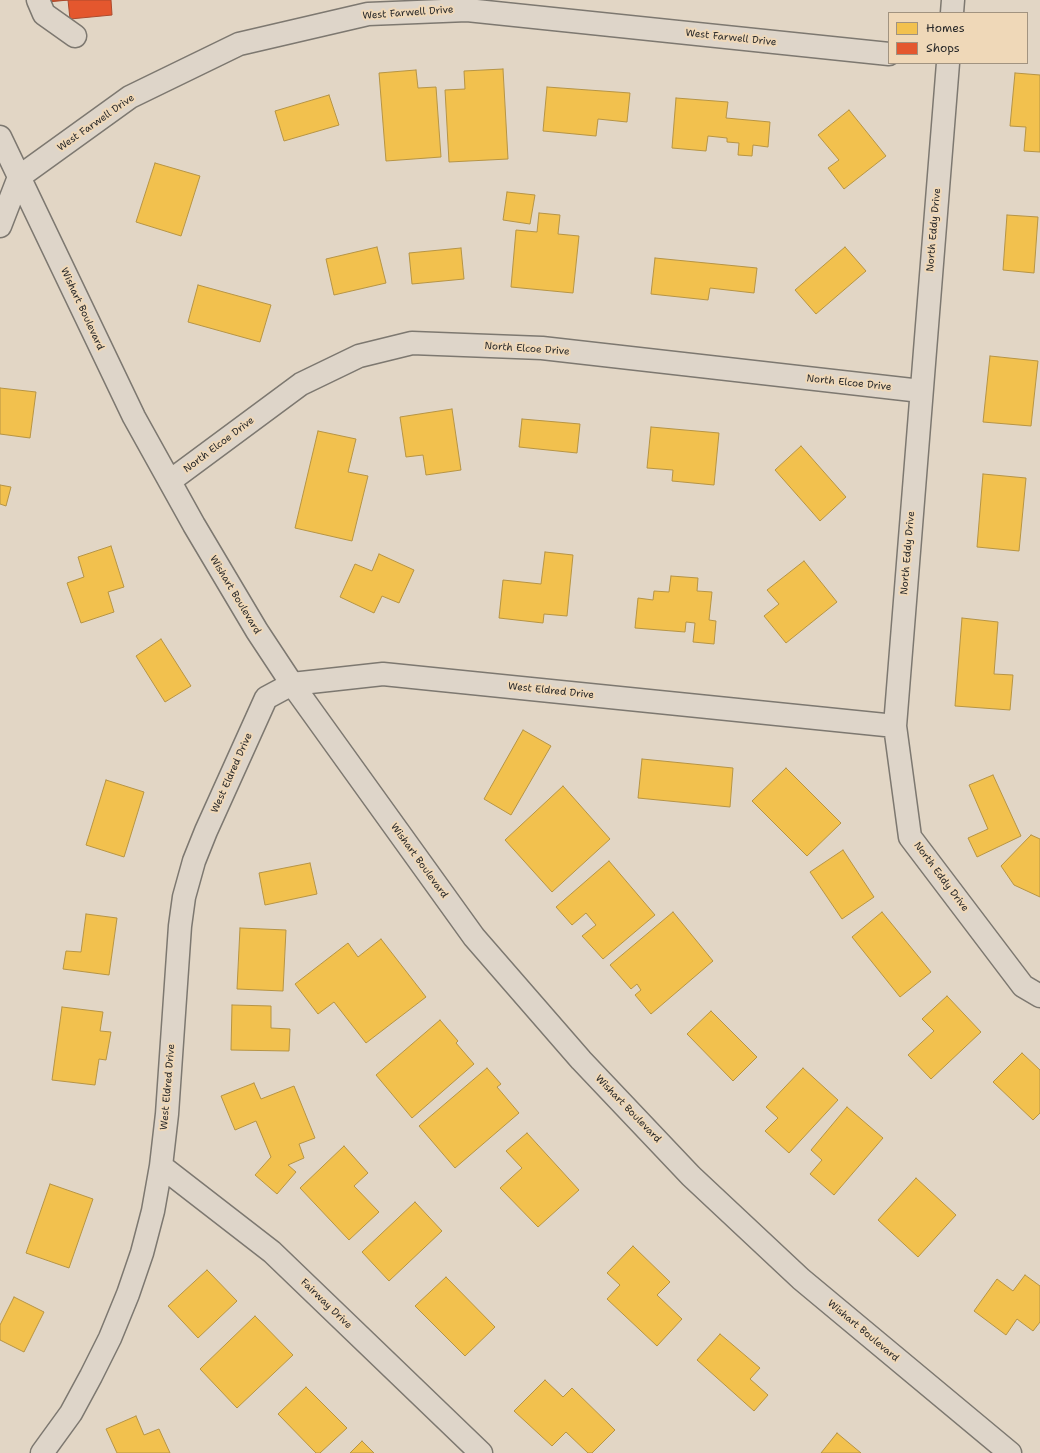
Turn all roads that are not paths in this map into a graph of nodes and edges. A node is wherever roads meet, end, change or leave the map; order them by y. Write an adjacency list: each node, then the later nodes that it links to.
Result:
1 (38, 0): 4 (street)
2 (953, 0): 3 (street)
3 (952, 12)
4 (75, 36)
5 (888, 54): 8 (street, West Farwell Drive)
6 (948, 64): 10 (street, North Eddy Drive)
7 (0, 137): 8 (street, Wishart Boulevard)
8 (19, 177): 9 (street); 11 (street, Wishart Boulevard)
9 (0, 226)
10 (921, 391): 11 (street, North Elcoe Drive); 13 (street, North Eddy Drive)
11 (170, 482): 12 (street, Wishart Boulevard)
12 (292, 684): 13 (street, West Eldred Drive); 15 (street, West Eldred Drive); 18 (street, Wishart Boulevard)
13 (894, 726): 14 (street, North Eddy Drive)
14 (1040, 996)
15 (161, 1166): 16 (street, West Eldred Drive); 17 (street, Fairway Drive)
16 (42, 1453)
17 (481, 1453)
18 (1010, 1453)

